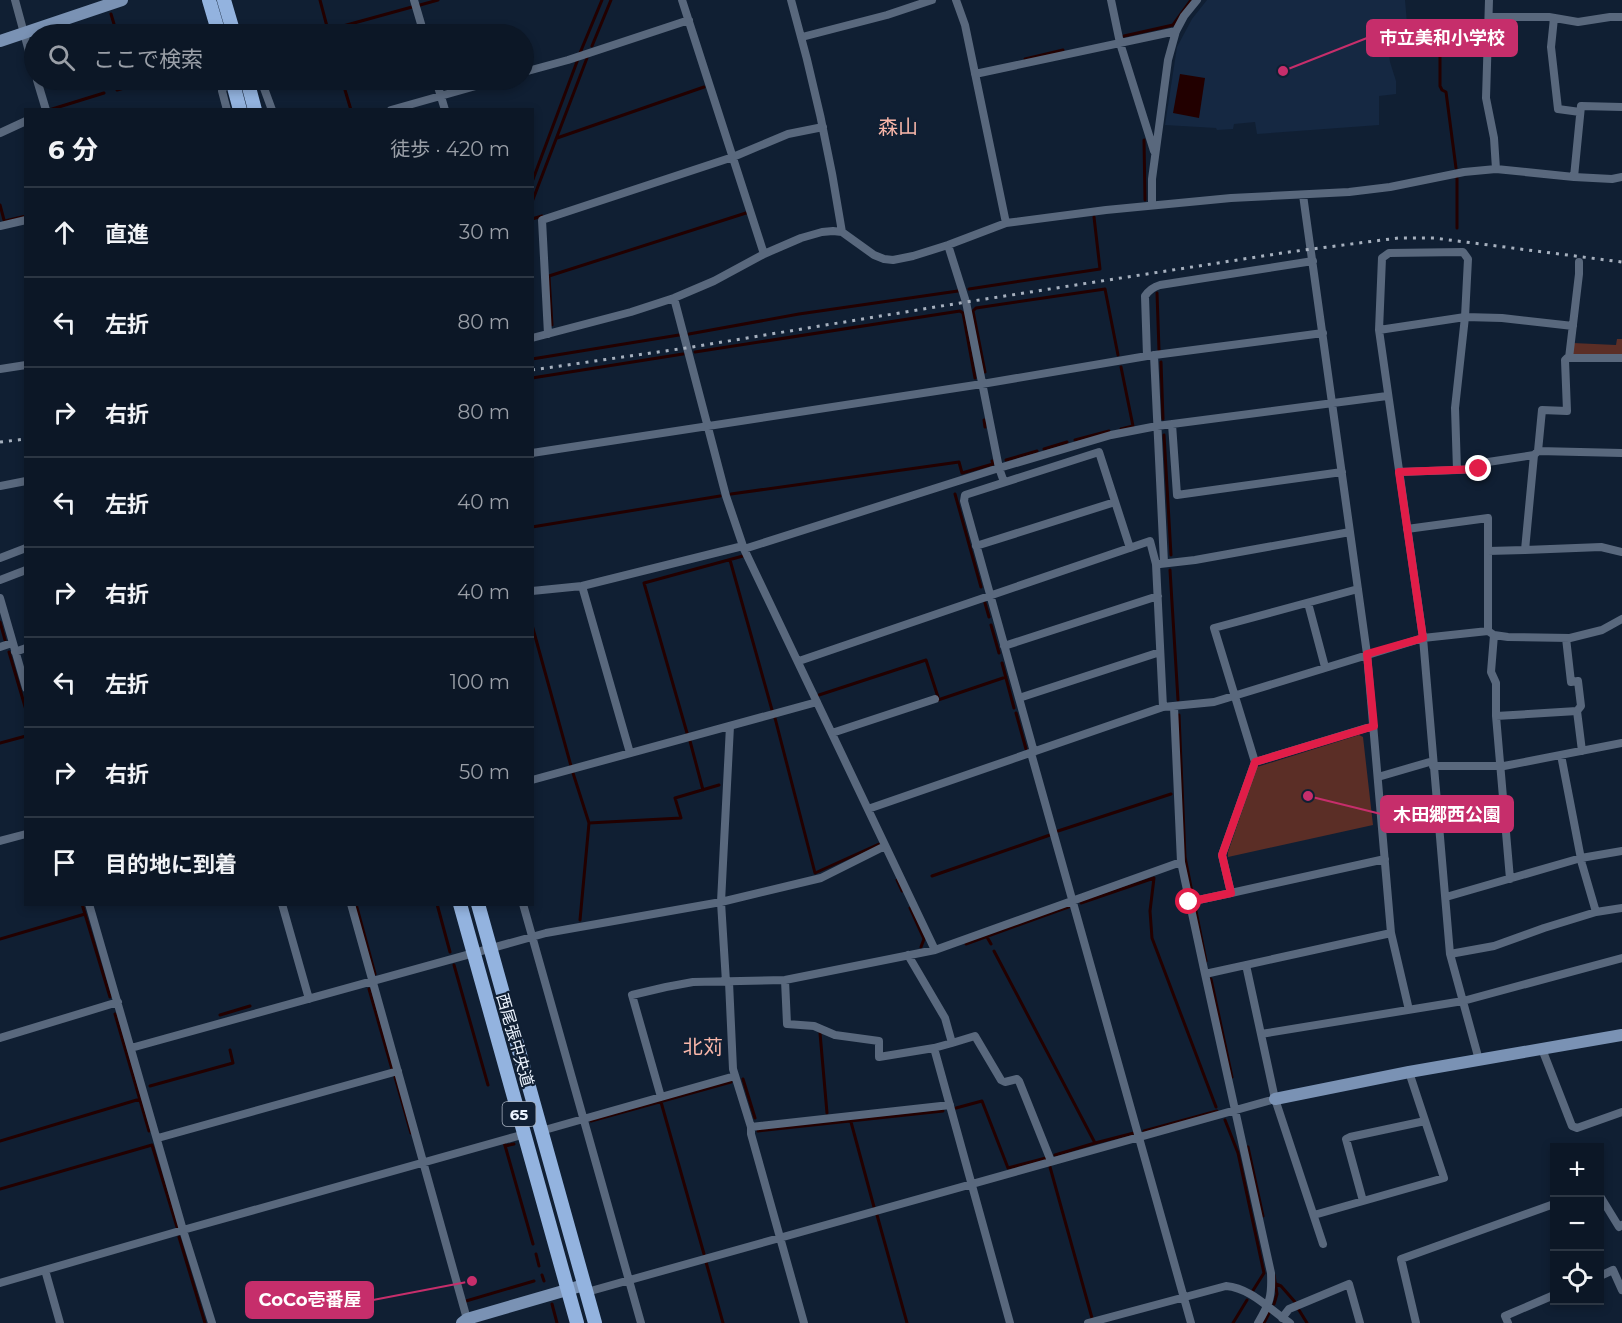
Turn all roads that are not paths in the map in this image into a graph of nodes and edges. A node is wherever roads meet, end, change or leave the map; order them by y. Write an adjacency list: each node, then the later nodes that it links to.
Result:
1 (15, 0): 23 (street)
2 (122, 0): 13 (street)
3 (209, 0): 19 (main road)
4 (224, 0): 20 (main road)
5 (414, 0): 21 (street)
6 (682, 0): 17 (street)
7 (792, 0): 24 (street)
8 (932, 0): 24 (street)
9 (956, 0): 28 (street)
10 (1111, 0): 26 (street)
11 (1197, 0): 22 (street)
12 (1489, 0): 14 (street)
13 (105, 3): 18 (street)
14 (1489, 17): 16 (street); 51 (street)
15 (1622, 17): 16 (street)
16 (1554, 18): 45 (street)
17 (689, 20): 27 (street); 50 (street)
18 (48, 24)
19 (216, 24)
20 (231, 24)
21 (421, 24)
22 (1176, 31): 26 (street); 49 (street)
23 (24, 33): 25 (street)
24 (802, 37): 47 (street)
25 (0, 41)
26 (1120, 43): 28 (street); 49 (street)
27 (534, 69)
28 (975, 74): 57 (street)
29 (40, 90): 38 (street)
30 (222, 90): 39 (street)
31 (235, 90): 40 (main road)
32 (250, 90): 41 (main road)
33 (265, 90): 42 (street)
34 (439, 90): 36 (street)
35 (460, 90): 36 (street)
36 (441, 95): 43 (street); 44 (street)
37 (1622, 106): 45 (street)
38 (45, 108)
39 (226, 108)
40 (239, 108)
41 (254, 108)
42 (271, 108)
43 (398, 108)
44 (444, 108)
45 (1580, 112): 52 (street)
46 (24, 122): 48 (street)
47 (823, 127): 50 (street); 59 (street)
48 (0, 133)
49 (1155, 154): 55 (street)
50 (733, 157): 61 (street); 69 (street)
51 (1496, 170): 52 (street); 54 (street)
52 (1574, 177): 53 (street)
53 (1622, 177)
54 (1303, 195): 55 (street); 62 (street)
55 (1152, 204): 57 (street)
56 (24, 220): 58 (street)
57 (1006, 223): 60 (street)
58 (0, 226)
59 (842, 232): 60 (street); 61 (street)
60 (948, 245): 76 (street)
61 (764, 254): 64 (street)
62 (1313, 261): 68 (street); 71 (street)
63 (1579, 262): 66 (street)
64 (674, 298): 69 (street); 81 (street)
65 (1465, 317): 66 (street); 67 (street); 67 (street); 86 (street)
66 (1573, 326): 72 (street)
67 (1378, 330): 77 (street)
68 (1323, 333): 71 (street); 78 (street)
69 (548, 334): 70 (street)
70 (534, 338)
71 (1150, 356): 76 (street); 80 (street)
72 (1569, 358): 73 (street); 83 (street)
73 (1622, 358)
74 (24, 366): 75 (street)
75 (0, 369)
76 (982, 384): 81 (street); 85 (street)
77 (1387, 396): 78 (street); 88 (street)
78 (1333, 403): 79 (street); 87 (street)
79 (1172, 424): 80 (street); 87 (street)
80 (1157, 426): 85 (street); 103 (street)
81 (707, 427): 82 (street); 96 (street)
82 (534, 453)
83 (1536, 453): 84 (street); 86 (street); 99 (street)
84 (1622, 453)
85 (999, 468): 90 (street); 96 (street)
86 (1457, 470): 88 (street)
87 (1342, 472): 94 (street)
88 (1399, 472): 93 (street)
89 (24, 481): 91 (street)
90 (1004, 482): 92 (street); 95 (street)
91 (0, 486)
92 (1115, 502): 95 (street); 97 (street)
93 (1407, 530): 100 (street); 115 (street)
94 (1350, 532): 103 (street); 107 (street)
95 (976, 546): 109 (street)
96 (744, 547): 106 (street); 123 (street)
97 (1130, 548): 103 (street); 109 (street)
98 (24, 549): 102 (street)
99 (1525, 550): 100 (street); 101 (street)
100 (1488, 551): 114 (street)
101 (1622, 552)
102 (0, 558)
103 (1160, 564): 110 (street)
104 (24, 571): 105 (street)
105 (0, 580)
106 (582, 586): 108 (street); 140 (street)
107 (1358, 589): 112 (street); 122 (street)
108 (534, 591)
109 (990, 595): 117 (street); 123 (street)
110 (1158, 596): 117 (street); 121 (street)
111 (0, 598): 119 (street)
112 (1308, 603): 124 (street); 126 (street)
113 (1622, 619): 116 (street)
114 (1491, 633): 115 (street); 116 (street); 133 (street)
115 (1423, 638): 122 (street); 143 (street)
116 (1566, 638): 132 (street)
117 (1004, 646): 127 (street)
118 (0, 647): 119 (street)
119 (14, 648): 120 (street); 125 (street)
120 (24, 648)
121 (1160, 652): 127 (street); 130 (street)
122 (1367, 654): 124 (street); 135 (street)
123 (799, 661): 129 (street)
124 (1325, 668): 126 (street)
125 (24, 681)
126 (1235, 696): 131 (street); 142 (street)
127 (1019, 698): 139 (street)
128 (935, 699): 136 (street)
129 (817, 702): 134 (street); 136 (street)
130 (1163, 707): 131 (street); 139 (street)
131 (1174, 707): 154 (street)
132 (1577, 711): 133 (street); 138 (street)
133 (1496, 716): 144 (street)
134 (730, 726): 140 (street); 159 (street)
135 (1374, 726): 142 (street); 145 (street)
136 (832, 733): 147 (street)
137 (1622, 744): 138 (street)
138 (1582, 751): 141 (street)
139 (1033, 752): 147 (street); 158 (street)
140 (630, 753): 146 (street)
141 (1561, 755): 144 (street); 152 (street)
142 (1255, 762): 156 (street)
143 (1433, 764): 144 (street); 145 (street); 157 (street)
144 (1500, 766): 155 (street)
145 (1378, 777): 153 (street)
146 (534, 779)
147 (868, 809): 150 (street)
148 (24, 835): 149 (street)
149 (0, 841)
150 (885, 846): 159 (street); 172 (street)
151 (1622, 851): 152 (street)
152 (1581, 858): 155 (street); 168 (street)
153 (1385, 859): 156 (street); 169 (street)
154 (1181, 862): 158 (street); 160 (street)
155 (1510, 879): 157 (street)
156 (1231, 893): 160 (street)
157 (1446, 897): 174 (street)
158 (1073, 900): 172 (street); 207 (street)
159 (721, 902): 170 (street); 181 (street)
160 (1189, 902): 178 (street)
161 (90, 906): 184 (street)
162 (283, 906): 182 (street)
163 (352, 906): 180 (street)
164 (461, 906): 173 (main road, 西尾張中央道 / 65)
165 (479, 906): 171 (main road, 西尾張中央道 / 65)
166 (524, 906): 170 (street)
167 (1622, 908): 168 (street)
168 (1596, 912): 174 (street)
169 (1391, 933): 177 (street); 185 (street)
170 (532, 936): 171 (street); 202 (street)
171 (491, 948): 173 (street); 205 (main road, 西尾張中央道 / 65)
172 (935, 950): 175 (street)
173 (473, 952): 180 (street); 206 (main road, 西尾張中央道 / 65)
174 (1450, 954): 183 (street)
175 (908, 955): 179 (street); 189 (street)
176 (1622, 958): 183 (street)
177 (1246, 965): 178 (street); 186 (street)
178 (1204, 974): 200 (street)
179 (785, 980): 181 (street); 191 (street)
180 (373, 981): 182 (street); 194 (street)
181 (728, 982): 196 (street); 197 (street)
182 (309, 999): 190 (street)
183 (1463, 1001): 185 (street); 193 (street)
184 (118, 1002): 188 (street); 190 (street)
185 (1409, 1010): 186 (street)
186 (1261, 1034): 198 (street)
187 (1622, 1035): 192 (street)
188 (0, 1038)
189 (952, 1043): 191 (street); 209 (street)
190 (131, 1048): 208 (street)
191 (934, 1048): 199 (street)
192 (1542, 1049): 193 (street); 201 (street)
193 (1479, 1060): 195 (street)
194 (398, 1071): 208 (street); 210 (street)
195 (1409, 1072): 198 (street); 203 (street)
196 (735, 1076): 197 (street); 204 (street)
197 (661, 1097): 202 (street)
198 (1275, 1099): 200 (street); 215 (street)
199 (950, 1105): 204 (street); 211 (street)
200 (1234, 1110): 207 (street); 229 (street)
201 (1622, 1112)
202 (583, 1119): 205 (street); 222 (street)
203 (1425, 1121): 213 (street); 213 (street)
204 (751, 1127): 218 (street)
205 (541, 1131): 224 (main road, 西尾張中央道 / 65)
206 (525, 1134): 210 (street); 225 (main road, 西尾張中央道 / 65)
207 (1140, 1136): 209 (street); 227 (street)
208 (158, 1138): 217 (street)
209 (1051, 1161): 211 (street)
210 (423, 1162): 217 (street); 231 (street)
211 (971, 1184): 218 (street); 238 (street)
212 (1600, 1197): 216 (street)
213 (1363, 1201): 215 (street)
214 (1550, 1205): 244 (street)
215 (1314, 1215): 219 (street)
216 (1622, 1225)
217 (183, 1230): 220 (street); 233 (street)
218 (780, 1237): 222 (street); 237 (street)
219 (1323, 1244)
220 (45, 1270): 223 (street); 232 (street)
221 (1604, 1274): 226 (street)
222 (629, 1280): 224 (street); 236 (street)
223 (0, 1283)
224 (586, 1288): 225 (street); 235 (main road, 西尾張中央道 / 65)
225 (568, 1290): 231 (street); 234 (main road, 西尾張中央道 / 65)
226 (1622, 1290)
227 (1184, 1296): 229 (street); 239 (street); 240 (street)
228 (1550, 1297): 245 (street)
229 (1269, 1306): 230 (street); 241 (street)
230 (1282, 1318): 242 (street); 243 (street)
231 (471, 1320)
232 (60, 1323)
233 (212, 1323)
234 (578, 1323)
235 (595, 1323)
236 (641, 1323)
237 (804, 1323)
238 (1010, 1323)
239 (1088, 1323)
240 (1191, 1323)
241 (1258, 1323)
242 (1290, 1323)
243 (1360, 1323)
244 (1416, 1323)
245 (1508, 1323)

